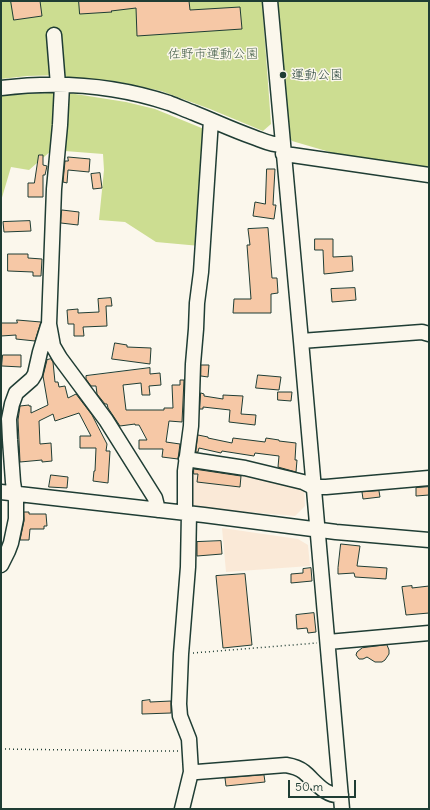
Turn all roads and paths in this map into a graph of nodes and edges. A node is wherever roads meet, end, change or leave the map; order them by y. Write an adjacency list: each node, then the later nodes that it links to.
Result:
1 (270, 1): 6 (street)
2 (54, 35): 3 (street)
3 (60, 85): 4 (street); 5 (street); 8 (street)
4 (1, 88)
5 (211, 120): 6 (street); 12 (street)
6 (283, 150): 7 (street); 10 (street)
7 (429, 175)
8 (49, 324): 11 (street); 16 (street)
9 (429, 334): 10 (street)
10 (301, 342): 14 (street)
11 (6, 404): 15 (street)
12 (186, 459): 14 (street); 17 (street)
13 (429, 478): 14 (street)
14 (314, 487): 18 (street)
15 (8, 493): 16 (street); 20 (street)
16 (158, 510): 17 (street)
17 (187, 513): 18 (street); 23 (street)
18 (317, 529): 19 (street); 22 (street)
19 (429, 540)
20 (1, 565)
21 (429, 633): 22 (street)
22 (328, 642): 23 (path); 27 (street)
23 (181, 654): 25 (street)
24 (1, 749): 25 (path)
25 (190, 751): 26 (street)
26 (191, 772): 27 (street); 28 (street)
27 (341, 802)
28 (182, 809)

